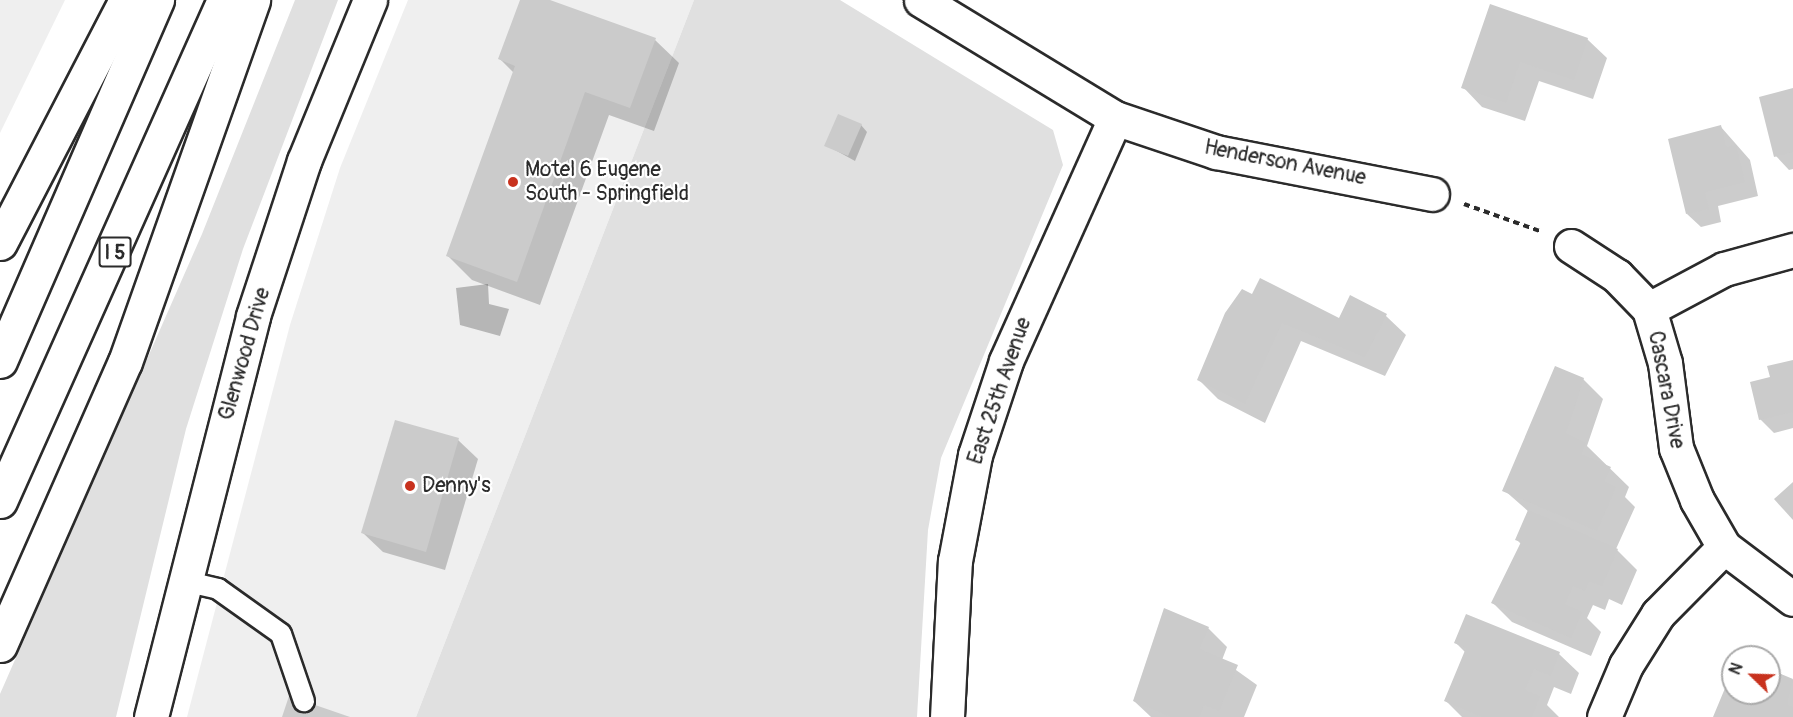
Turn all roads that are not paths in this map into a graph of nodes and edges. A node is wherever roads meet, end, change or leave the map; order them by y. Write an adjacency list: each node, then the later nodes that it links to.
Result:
1 (126, 0): 10 (main road)
2 (157, 0): 13 (main road)
3 (224, 0): 14 (main road, I 5)
4 (253, 0): 18 (main road)
5 (370, 0): 16 (main road, Glenwood Drive)
6 (921, 0): 7 (main road, Henderson Avenue)
7 (1115, 118): 8 (main road, Henderson Avenue); 21 (main road, East 25th Avenue)
8 (1432, 194)
9 (1558, 240): 12 (main road, Cascara Drive)
10 (0, 243)
11 (1793, 250): 12 (main road)
12 (1649, 309): 15 (main road, Cascara Drive)
13 (0, 361)
14 (0, 501)
15 (1724, 547): 17 (main road, Cascara Drive); 22 (main road)
16 (184, 581): 19 (lane); 20 (main road, Glenwood Drive)
17 (1793, 599)
18 (0, 645)
19 (304, 701)
20 (151, 717)
21 (947, 717)
22 (1604, 717)

